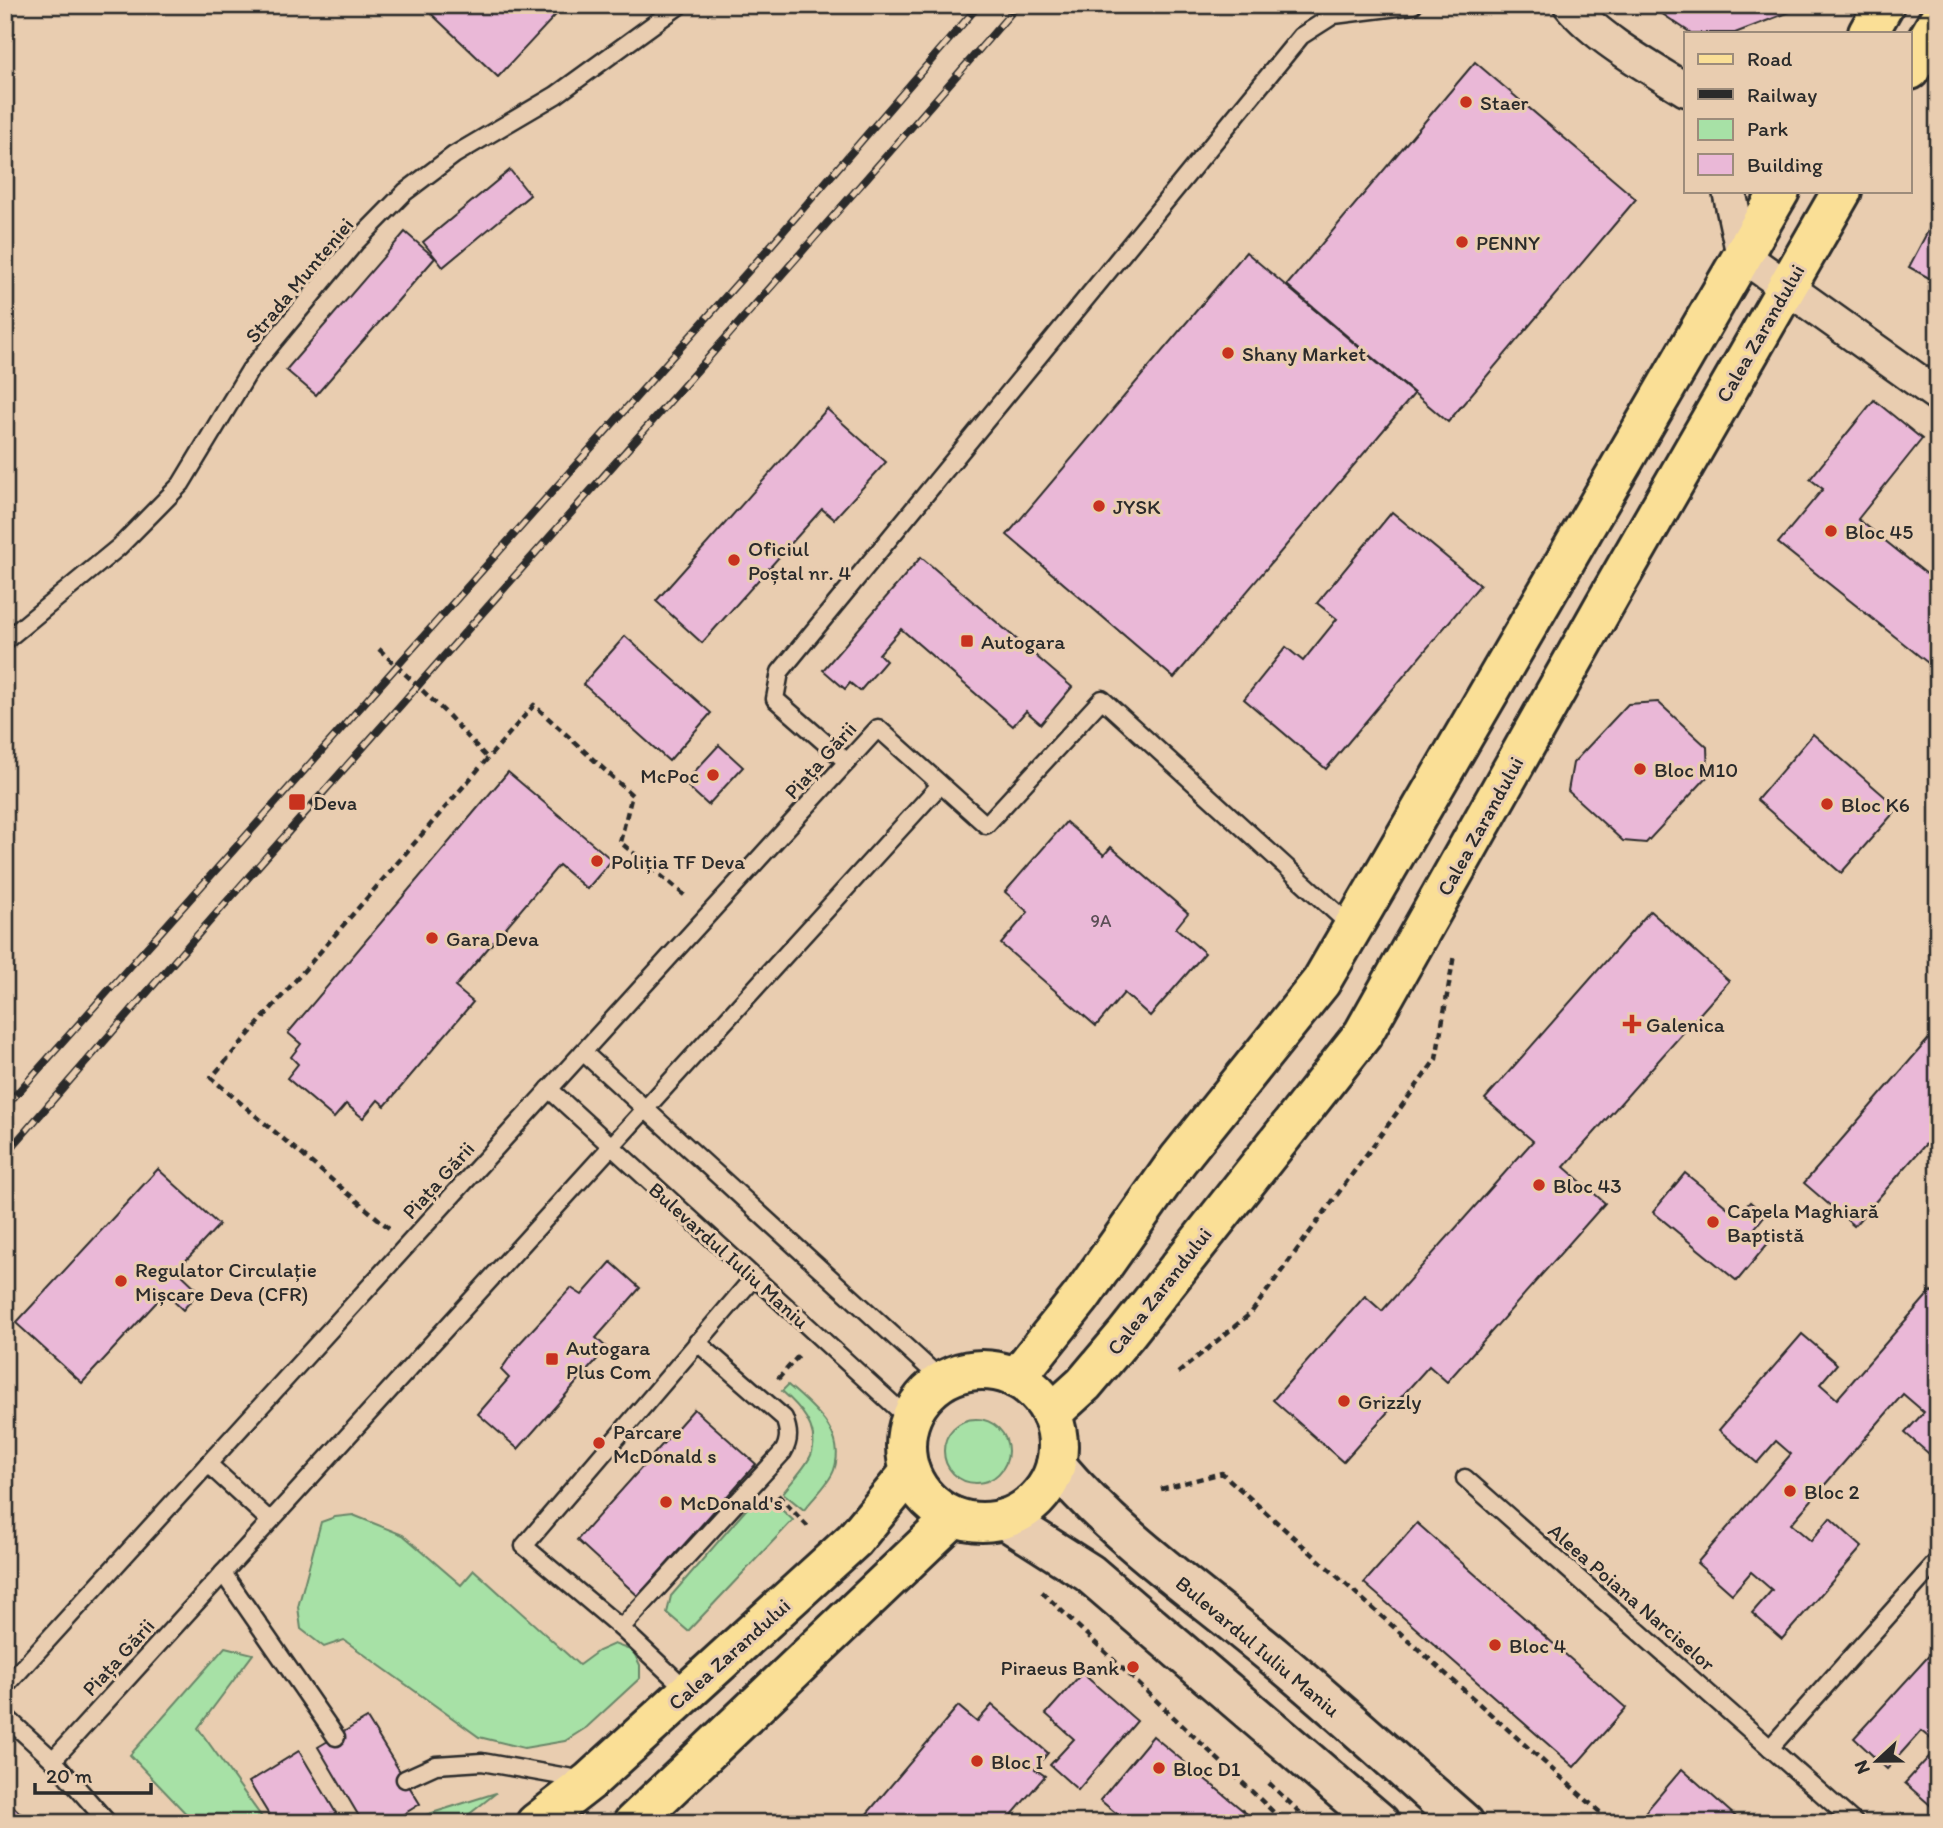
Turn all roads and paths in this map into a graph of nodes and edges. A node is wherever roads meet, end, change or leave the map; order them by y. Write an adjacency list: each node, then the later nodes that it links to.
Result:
1 (680, 5): 15 (lane, Strada Munteniei)
2 (1413, 5): 18 (lane)
3 (1570, 5): 8 (street)
4 (1884, 5): 6 (main road)
5 (1938, 20): 7 (main road)
6 (1869, 32)
7 (1912, 66)
8 (1684, 89)
9 (1729, 192): 12 (street)
10 (1779, 192): 12 (main road)
11 (1841, 192): 13 (main road, Calea Zarandului)
12 (1743, 256): 13 (street); 21 (main road)
13 (1786, 289): 14 (street); 35 (main road, Calea Zarandului)
14 (1938, 395)
15 (5, 641)
16 (379, 649): 17 (path)
17 (488, 759): 20 (path); 27 (path)
18 (847, 762): 19 (lane, Piața Gării); 20 (lane, Piața Gării)
19 (940, 785): 21 (lane); 25 (lane, Piața Gării)
20 (708, 914): 23 (lane, Piața Gării)
21 (1352, 927): 32 (main road)
22 (1454, 951): 31 (path)
23 (583, 1052): 24 (lane, Piața Gării); 25 (lane)
24 (549, 1089): 26 (lane, Bulevardul Iuliu Maniu); 27 (lane, Piața Gării)
25 (646, 1109): 26 (lane, Piața Gării); 33 (lane)
26 (611, 1146): 28 (lane, Bulevardul Iuliu Maniu); 45 (lane, Piața Gării)
27 (408, 1244): 37 (lane, Piața Gării)
28 (754, 1277): 29 (lane, Bulevardul Iuliu Maniu); 30 (lane)
29 (817, 1335): 34 (path); 36 (lane, Bulevardul Iuliu Maniu)
30 (697, 1342): 34 (lane); 50 (lane)
31 (1178, 1373)
32 (1016, 1378): 33 (main road); 35 (main road)
33 (942, 1380): 36 (main road)
34 (761, 1398): 40 (lane)
35 (1051, 1414): 38 (main road)
36 (910, 1420): 39 (main road)
37 (208, 1464): 45 (lane); 51 (lane, Piața Gării)
38 (1056, 1465): 44 (main road); 64 (main road, Bulevardul Iuliu Maniu)
39 (910, 1472): 43 (main road); 46 (main road, Calea Zarandului)
40 (761, 1476): 46 (path); 50 (lane)
41 (1465, 1478): 55 (lane, Aleea Poiana Narciselor)
42 (1161, 1489): 65 (path)
43 (954, 1517): 44 (main road); 61 (main road)
44 (1004, 1519): 63 (main road)
45 (270, 1521): 48 (lane, Piața Gării)
46 (836, 1557): 52 (main road, Calea Zarandului)
47 (1938, 1560): 55 (lane)
48 (223, 1573): 54 (lane); 56 (lane, Piața Gării)
49 (1041, 1592): 62 (path)
50 (621, 1628): 52 (lane)
51 (5, 1687)
52 (688, 1691): 58 (main road, Calea Zarandului)
53 (5, 1716): 56 (lane)
54 (336, 1737)
55 (1770, 1748): 66 (lane, Aleea Poiana Narciselor)
56 (53, 1760): 59 (lane)
57 (405, 1779): 58 (lane)
58 (590, 1782): 60 (main road, Calea Zarandului)
59 (108, 1823)
60 (536, 1823)
61 (634, 1823)
62 (1285, 1823)
63 (1380, 1823)
64 (1464, 1823)
65 (1612, 1823)
66 (1855, 1823)

